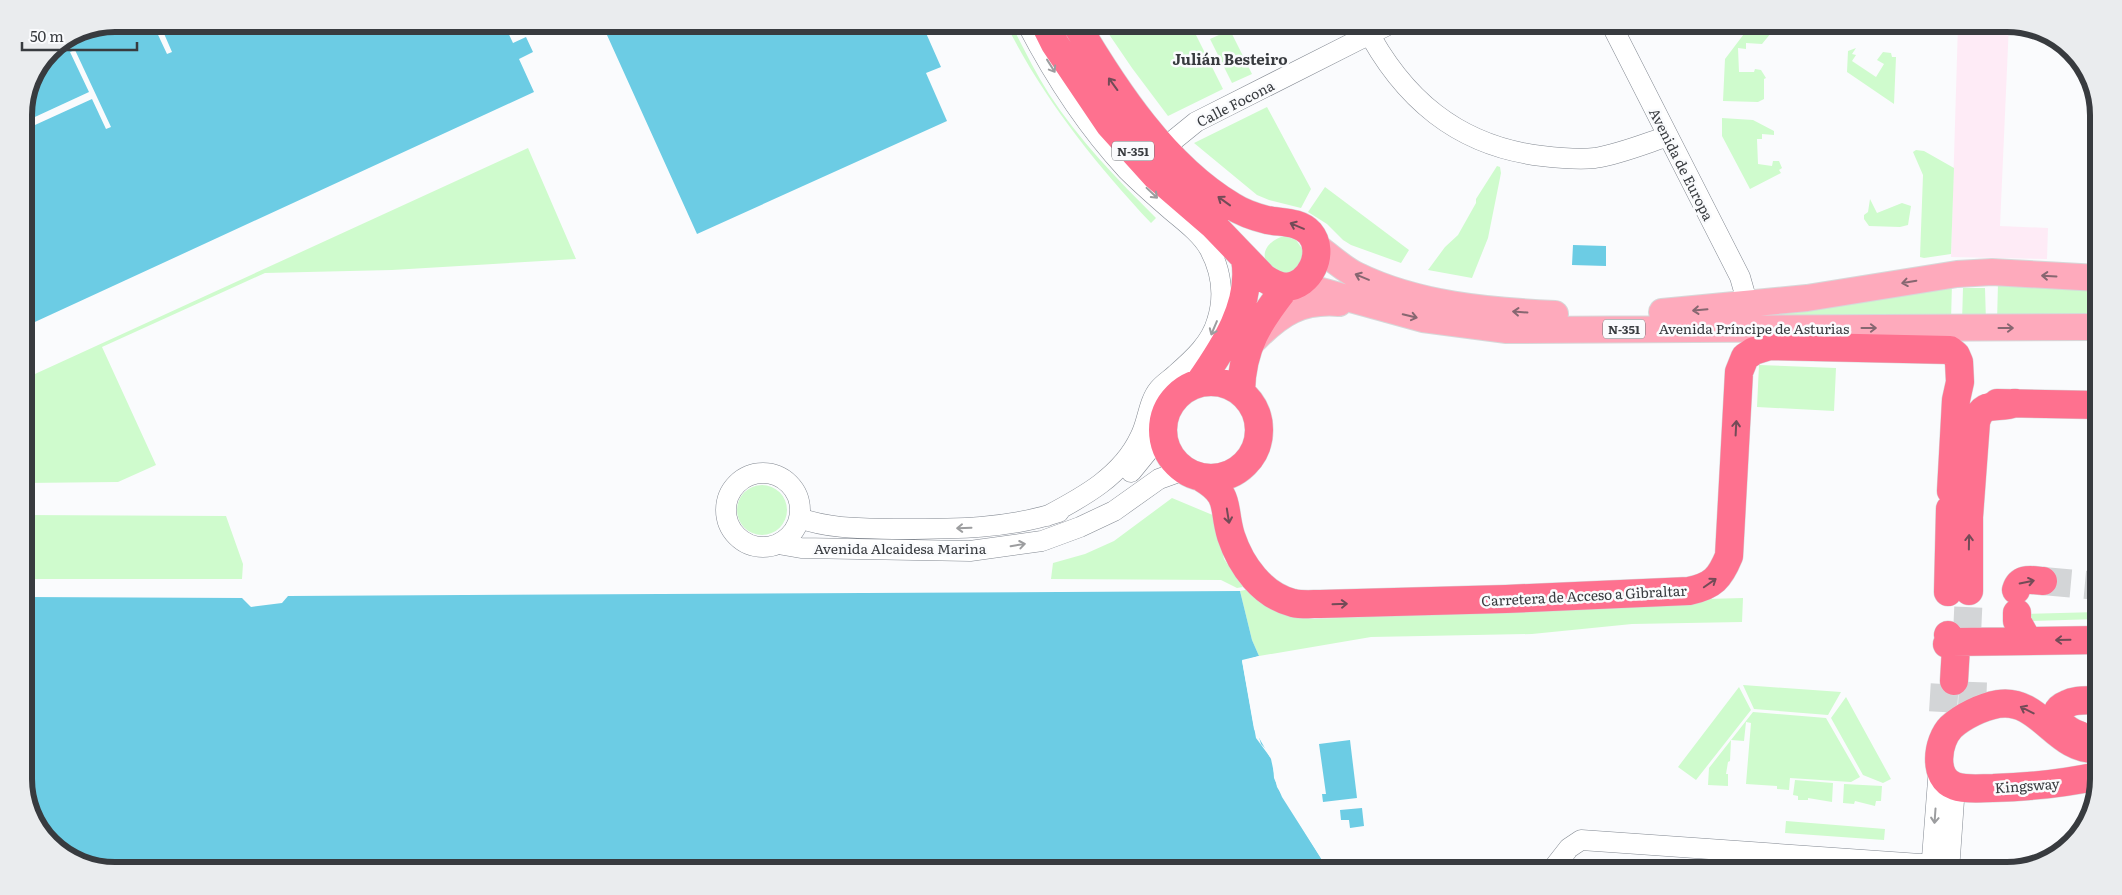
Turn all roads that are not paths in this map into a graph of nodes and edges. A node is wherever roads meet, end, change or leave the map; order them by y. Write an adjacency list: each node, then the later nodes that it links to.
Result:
1 (1031, 32): 24 (street, one-way to 24)
2 (1050, 32): 10 (highway, Avenida Príncipe de Asturias / N-351)
3 (1081, 32): 8 (highway, Avenida Príncipe de Asturias / N-351, one-way to 3)
4 (1361, 32): 8 (street, Calle Focona)
5 (1369, 32): 7 (street)
6 (1615, 32): 7 (street, Avenida de Europa)
7 (1668, 136): 13 (street, Avenida de Europa)
8 (1164, 148): 9 (highway, Avenida Príncipe de Asturias / N-351, one-way to 8)
9 (1316, 246): 12 (highway); 13 (main road, Avenida Príncipe de Asturias / N-351, one-way to 9)
10 (1245, 259): 12 (highway, Avenida Príncipe de Asturias / N-351); 17 (highway)
11 (2089, 278): 13 (main road, Avenida Príncipe de Asturias / N-351, one-way to 13)
12 (1291, 285): 14 (main road, Avenida Príncipe de Asturias / N-351); 16 (highway)
13 (1748, 305)
14 (1374, 306): 15 (main road, Avenida Príncipe de Asturias / N-351, one-way to 15); 16 (main road)
15 (2089, 327)
16 (1249, 345): 18 (highway)
17 (1199, 383): 18 (highway); 22 (highway)
18 (1241, 392): 23 (highway)
19 (1964, 392): 20 (highway); 20 (highway, one-way to 20); 23 (highway, Carretera de Acceso a Gibraltar, one-way to 19)
20 (2015, 403): 21 (highway)
21 (2089, 405)
22 (1163, 429): 23 (highway); 24 (street, Avenida Alcaidesa Marina)
23 (1193, 474): 26 (street, Avenida Alcaidesa Marina, one-way to 23)
24 (1047, 516): 25 (street, Avenida Alcaidesa Marina, one-way to 25)
25 (799, 518): 26 (street); 26 (street)
26 (778, 544)
27 (2043, 581): 30 (highway, one-way to 27)
28 (1962, 640): 30 (highway); 32 (highway); 32 (highway)
29 (2090, 640): 30 (highway, one-way to 30)
30 (2028, 641)
31 (2090, 701): 33 (highway)
32 (1957, 716): 34 (highway, one-way to 32); 35 (highway, Kingsway); 38 (street)
33 (2090, 736)
34 (2090, 749)
35 (2090, 778)
36 (1558, 862): 37 (street)
37 (1863, 862)
38 (1941, 862)

